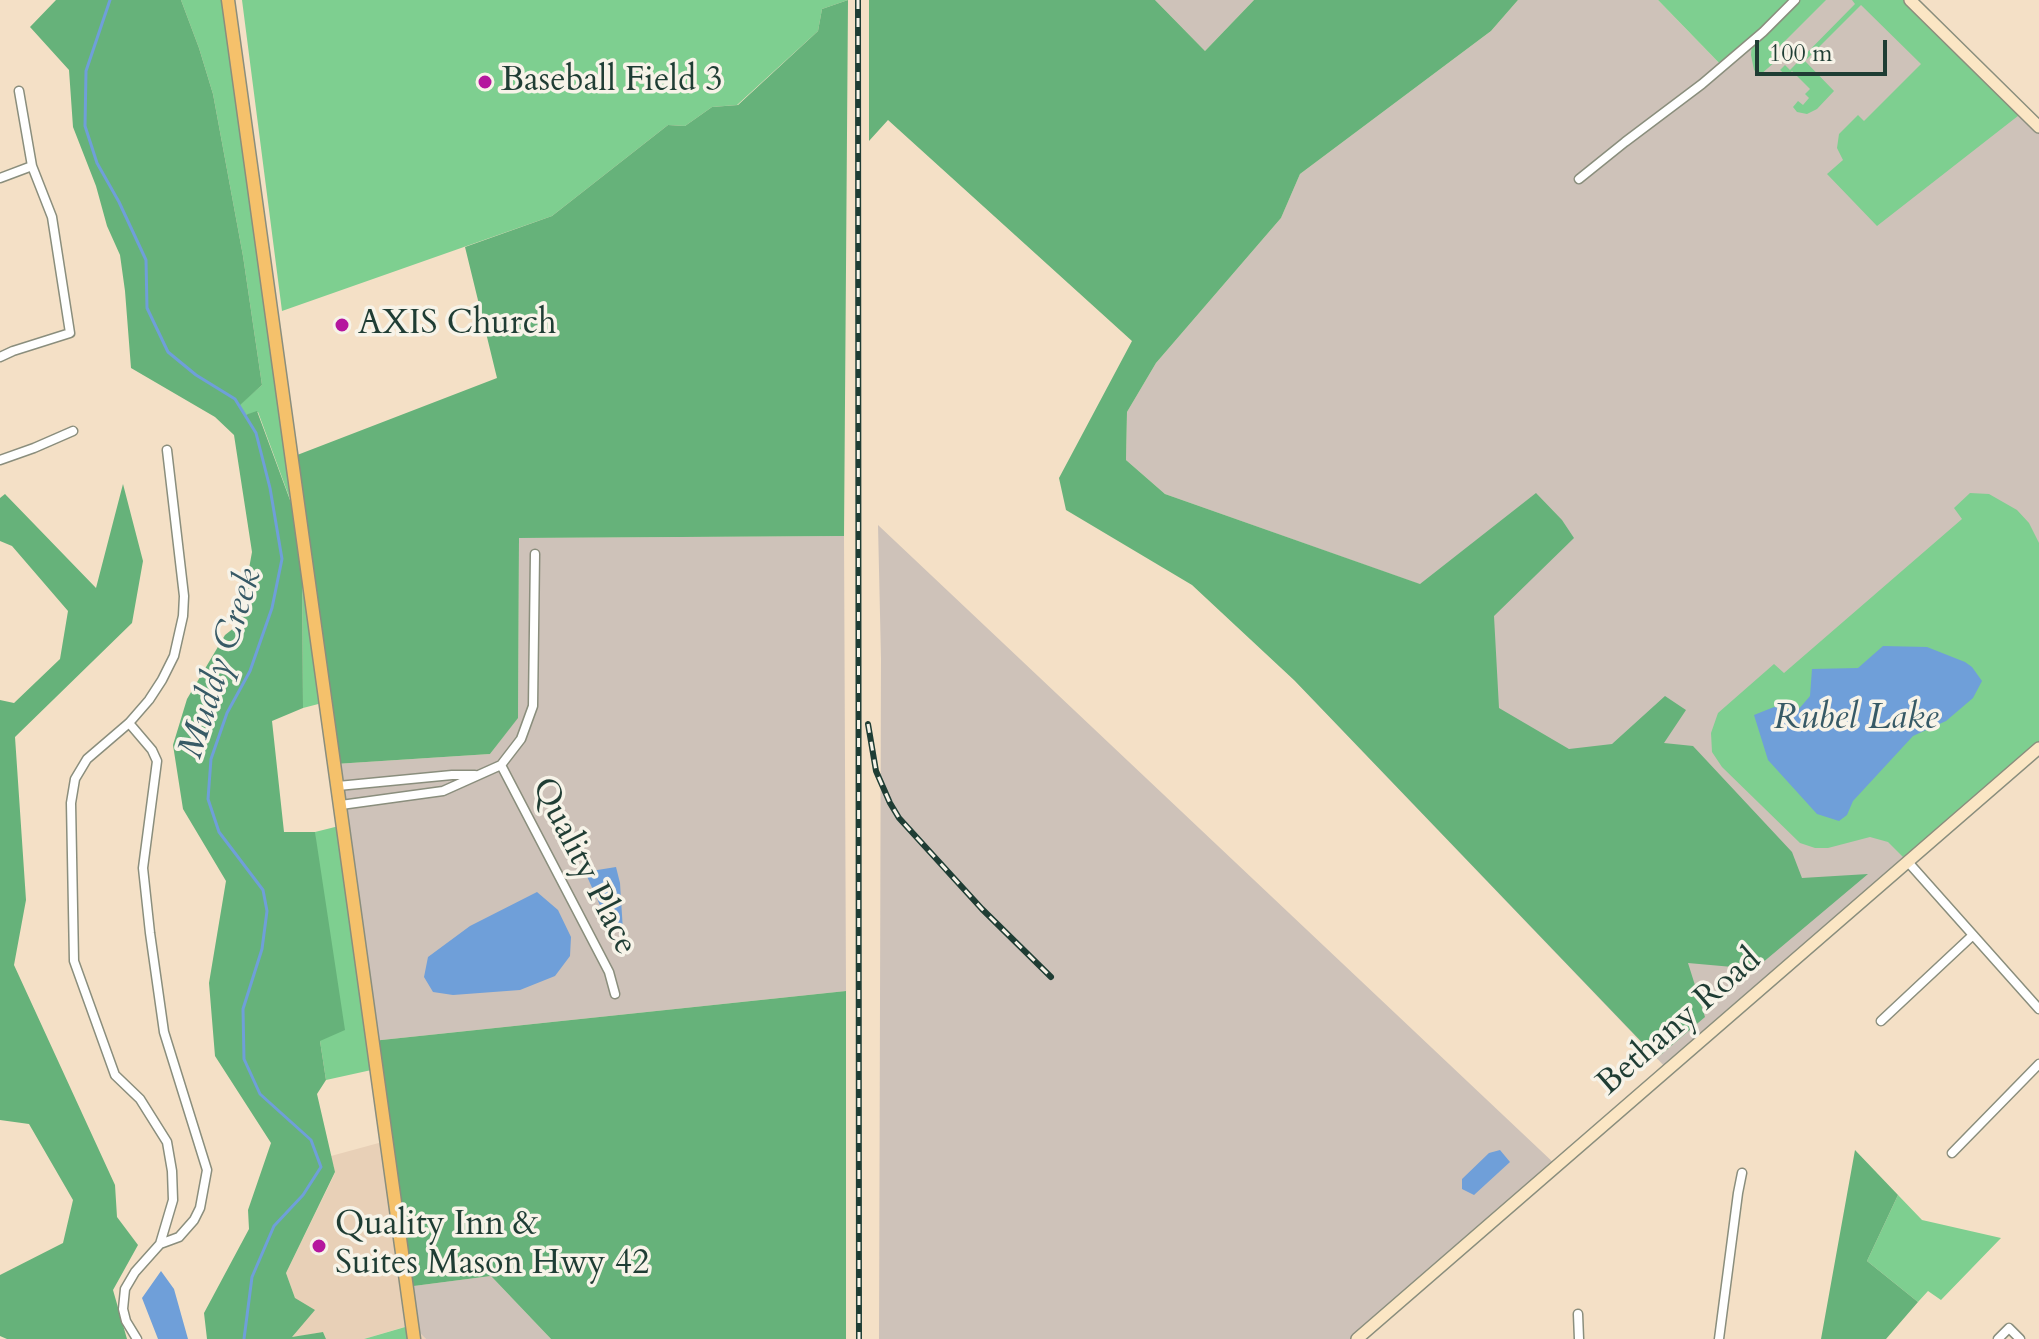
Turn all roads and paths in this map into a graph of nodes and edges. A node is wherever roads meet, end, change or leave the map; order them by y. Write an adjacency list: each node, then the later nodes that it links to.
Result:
1 (228, 0): 18 (main road)
2 (1795, 0): 8 (street)
3 (1910, 0): 5 (main road)
4 (19, 91): 6 (street)
5 (2039, 127)
6 (32, 166): 7 (street); 9 (street)
7 (0, 178)
8 (1579, 179)
9 (0, 357)
10 (73, 431): 12 (street)
11 (167, 450): 14 (street)
12 (0, 460)
13 (535, 554): 16 (street)
14 (129, 723): 28 (street); 28 (street)
15 (2039, 748): 20 (main road, Bethany Road)
16 (501, 765): 17 (street); 22 (street, Quality Place)
17 (480, 775): 18 (street); 19 (street)
18 (338, 786): 19 (main road)
19 (341, 805): 31 (main road)
20 (1908, 862): 21 (street); 32 (main road, Bethany Road)
21 (1973, 935): 23 (street); 24 (street)
22 (615, 994)
23 (2039, 1009)
24 (1881, 1021)
25 (2039, 1064): 26 (street)
26 (1952, 1153)
27 (1742, 1173): 34 (street)
28 (160, 1244): 30 (street)
29 (1578, 1314): 33 (street)
30 (137, 1339)
31 (414, 1339)
32 (1357, 1339)
33 (1579, 1339)
34 (1719, 1339)
35 (1998, 1339): 36 (street)
36 (2020, 1339)

